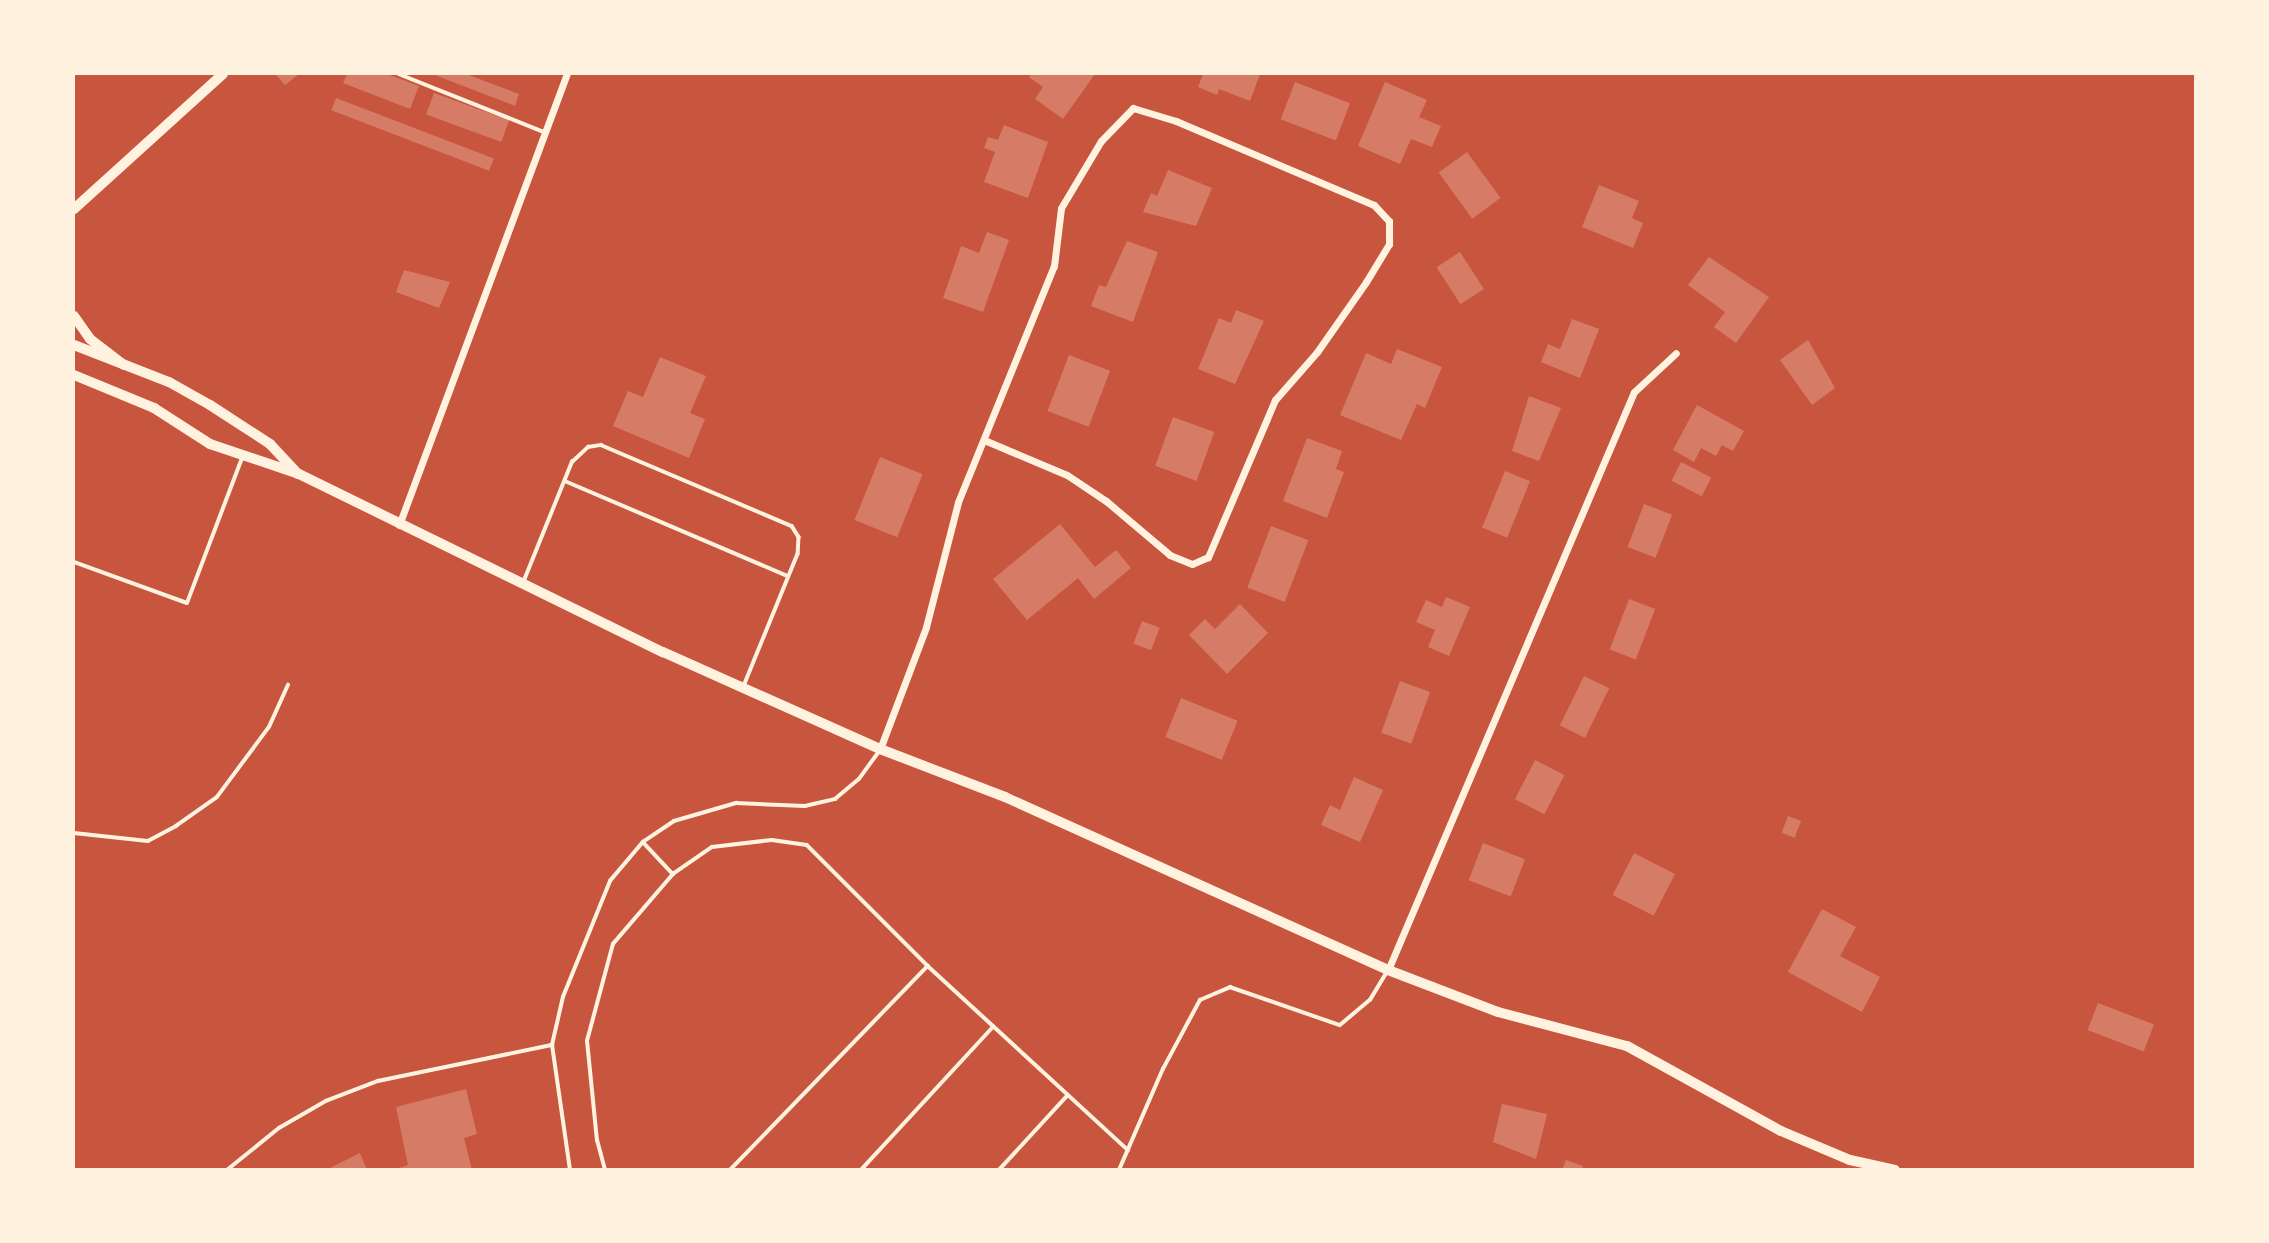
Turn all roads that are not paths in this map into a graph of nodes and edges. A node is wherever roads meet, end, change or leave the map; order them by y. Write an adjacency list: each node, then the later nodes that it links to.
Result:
1 (223, 74): 5 (main road)
2 (399, 74): 4 (lane)
3 (567, 74): 4 (street)
4 (544, 132): 15 (street)
5 (74, 209)
6 (74, 316): 9 (main road)
7 (74, 345): 9 (street)
8 (1676, 353): 26 (street)
9 (124, 365): 13 (street)
10 (74, 375): 12 (street)
11 (984, 440): 11 (street); 21 (street)
12 (242, 457): 13 (street); 16 (lane)
13 (299, 474): 15 (street)
14 (564, 481): 17 (lane); 17 (lane); 18 (lane)
15 (399, 525): 18 (street)
16 (74, 562)
17 (788, 576): 20 (lane)
18 (522, 585): 20 (street)
19 (288, 685): 22 (lane)
20 (743, 688): 21 (street)
21 (880, 749): 23 (lane); 26 (street)
22 (74, 833)
23 (643, 842): 24 (lane); 28 (lane)
24 (673, 874): 25 (lane); 33 (lane)
25 (928, 966): 27 (lane); 34 (lane)
26 (1388, 970): 30 (lane); 38 (street)
27 (993, 1027): 29 (lane); 35 (lane)
28 (552, 1045): 31 (lane); 32 (lane)
29 (1067, 1096): 30 (lane); 36 (lane)
30 (1128, 1150): 37 (lane)
31 (227, 1170)
32 (570, 1170)
33 (605, 1170)
34 (730, 1170)
35 (861, 1170)
36 (999, 1170)
37 (1119, 1170)
38 (1895, 1170)

